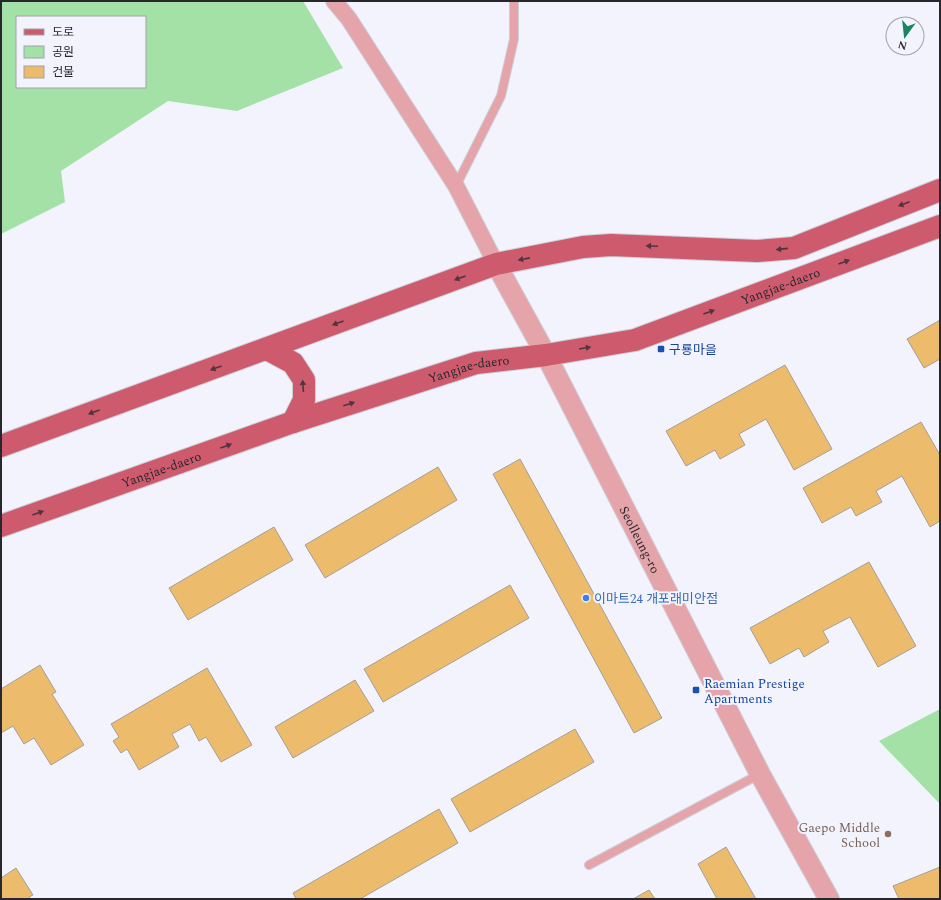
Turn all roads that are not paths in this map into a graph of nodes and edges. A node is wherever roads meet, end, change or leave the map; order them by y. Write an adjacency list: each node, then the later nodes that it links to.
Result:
1 (334, 1): 3 (street)
2 (514, 1): 3 (lane)
3 (456, 186): 6 (street)
4 (940, 190): 6 (main road, one-way to 6)
5 (940, 226): 8 (main road, Yangjae-daero, one-way to 5)
6 (496, 264): 7 (main road, one-way to 7); 8 (street, Seolleung-ro)
7 (268, 349): 9 (main road, one-way to 7); 10 (main road, one-way to 10)
8 (546, 355): 9 (main road, Yangjae-daero, one-way to 8); 12 (street, Seolleung-ro)
9 (293, 422): 11 (main road, Yangjae-daero, one-way to 9)
10 (1, 446)
11 (1, 526)
12 (760, 774): 13 (lane); 14 (street, Seolleung-ro)
13 (589, 865)
14 (829, 899)

